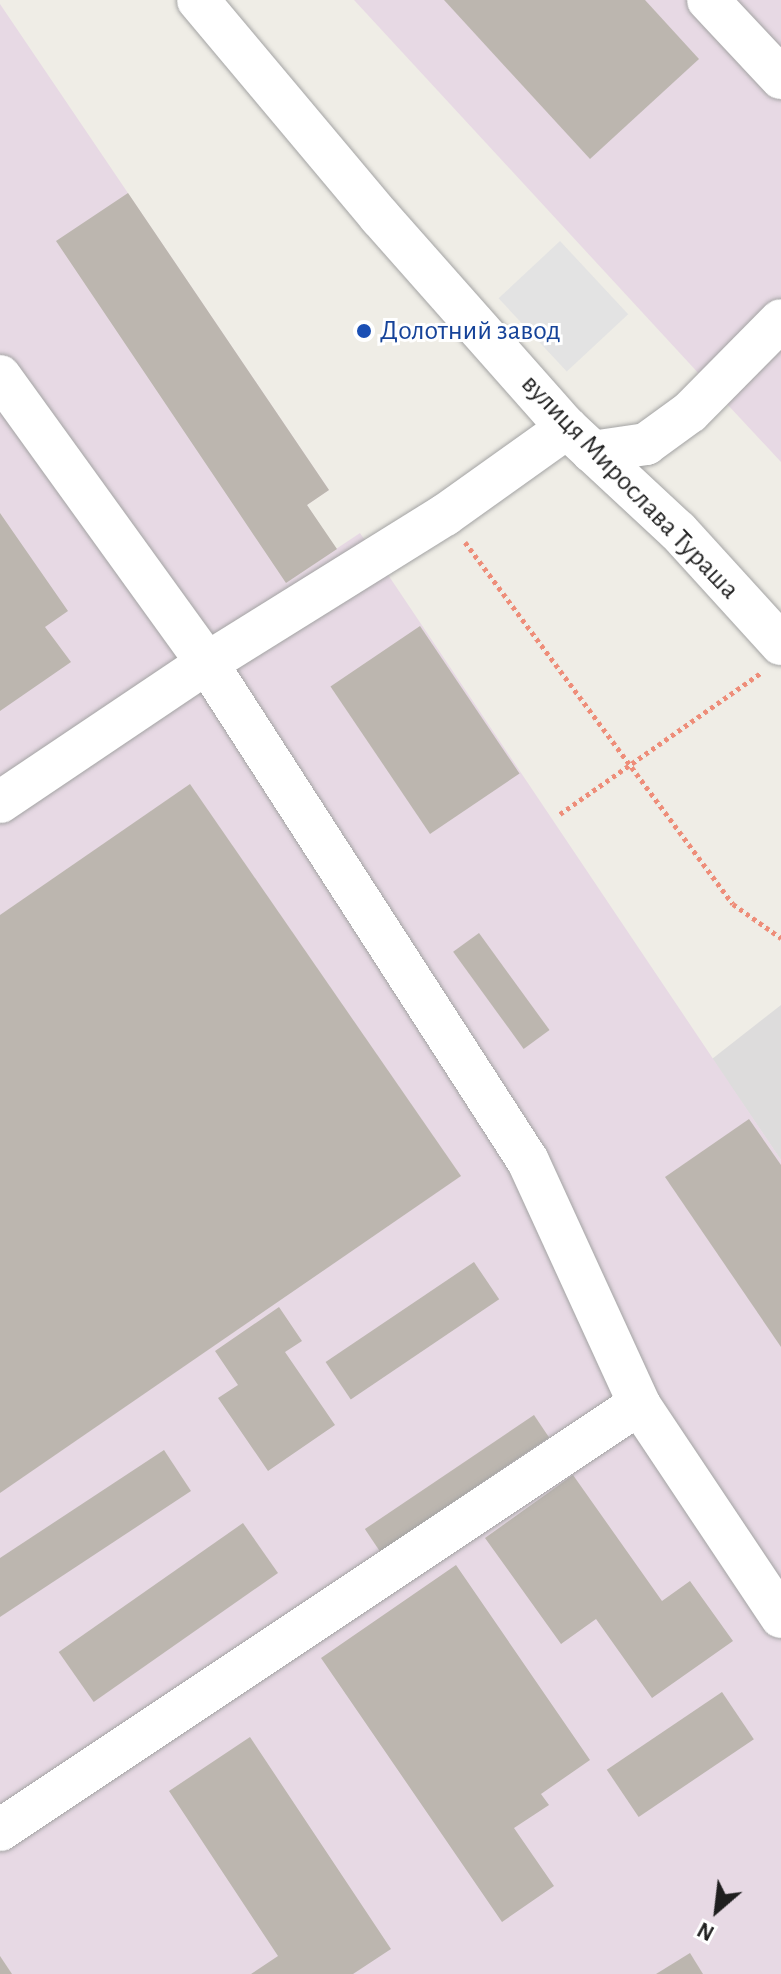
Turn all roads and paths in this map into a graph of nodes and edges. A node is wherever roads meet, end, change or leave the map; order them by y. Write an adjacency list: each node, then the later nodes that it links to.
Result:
1 (198, 0): 6 (street, вулиця Мирослава Тураша)
2 (708, 0): 3 (street)
3 (781, 78)
4 (781, 320): 6 (street)
5 (0, 376): 9 (street)
6 (580, 440): 7 (street); 8 (street, вулиця Мирослава Тураша)
7 (445, 515): 9 (street); 10 (path)
8 (775, 656): 10 (path)
9 (207, 663): 11 (street); 14 (street)
10 (628, 768): 12 (path); 13 (path)
11 (0, 802)
12 (560, 814)
13 (781, 938)
14 (639, 1404): 15 (street); 16 (street)
15 (781, 1617)
16 (0, 1830)

